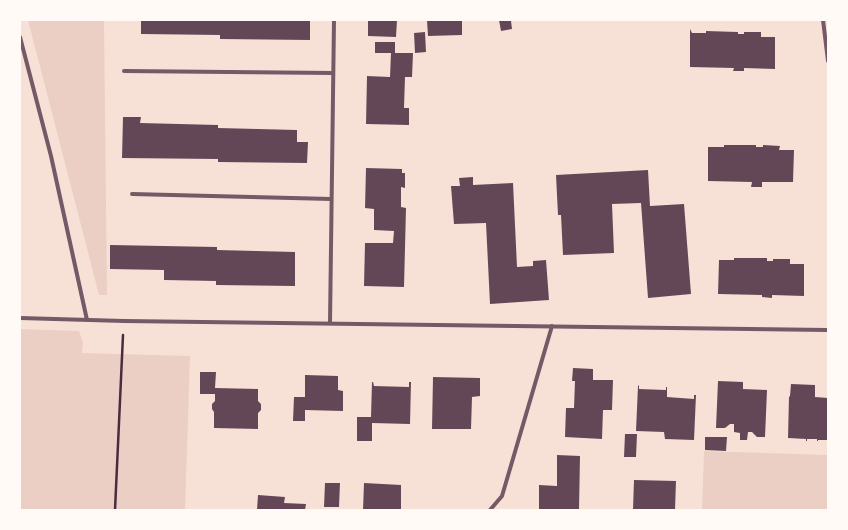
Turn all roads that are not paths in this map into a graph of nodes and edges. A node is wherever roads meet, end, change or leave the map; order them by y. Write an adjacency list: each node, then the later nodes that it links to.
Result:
1 (334, 20): 6 (street)
2 (823, 20): 4 (street)
3 (20, 37): 10 (street)
4 (828, 61)
5 (124, 71): 6 (street)
6 (333, 74): 8 (street)
7 (132, 194): 8 (street)
8 (331, 199): 11 (street)
9 (20, 318): 10 (street)
10 (87, 320): 11 (street)
11 (330, 323): 12 (street)
12 (552, 326): 13 (street); 14 (street)
13 (828, 330)
14 (490, 510)

